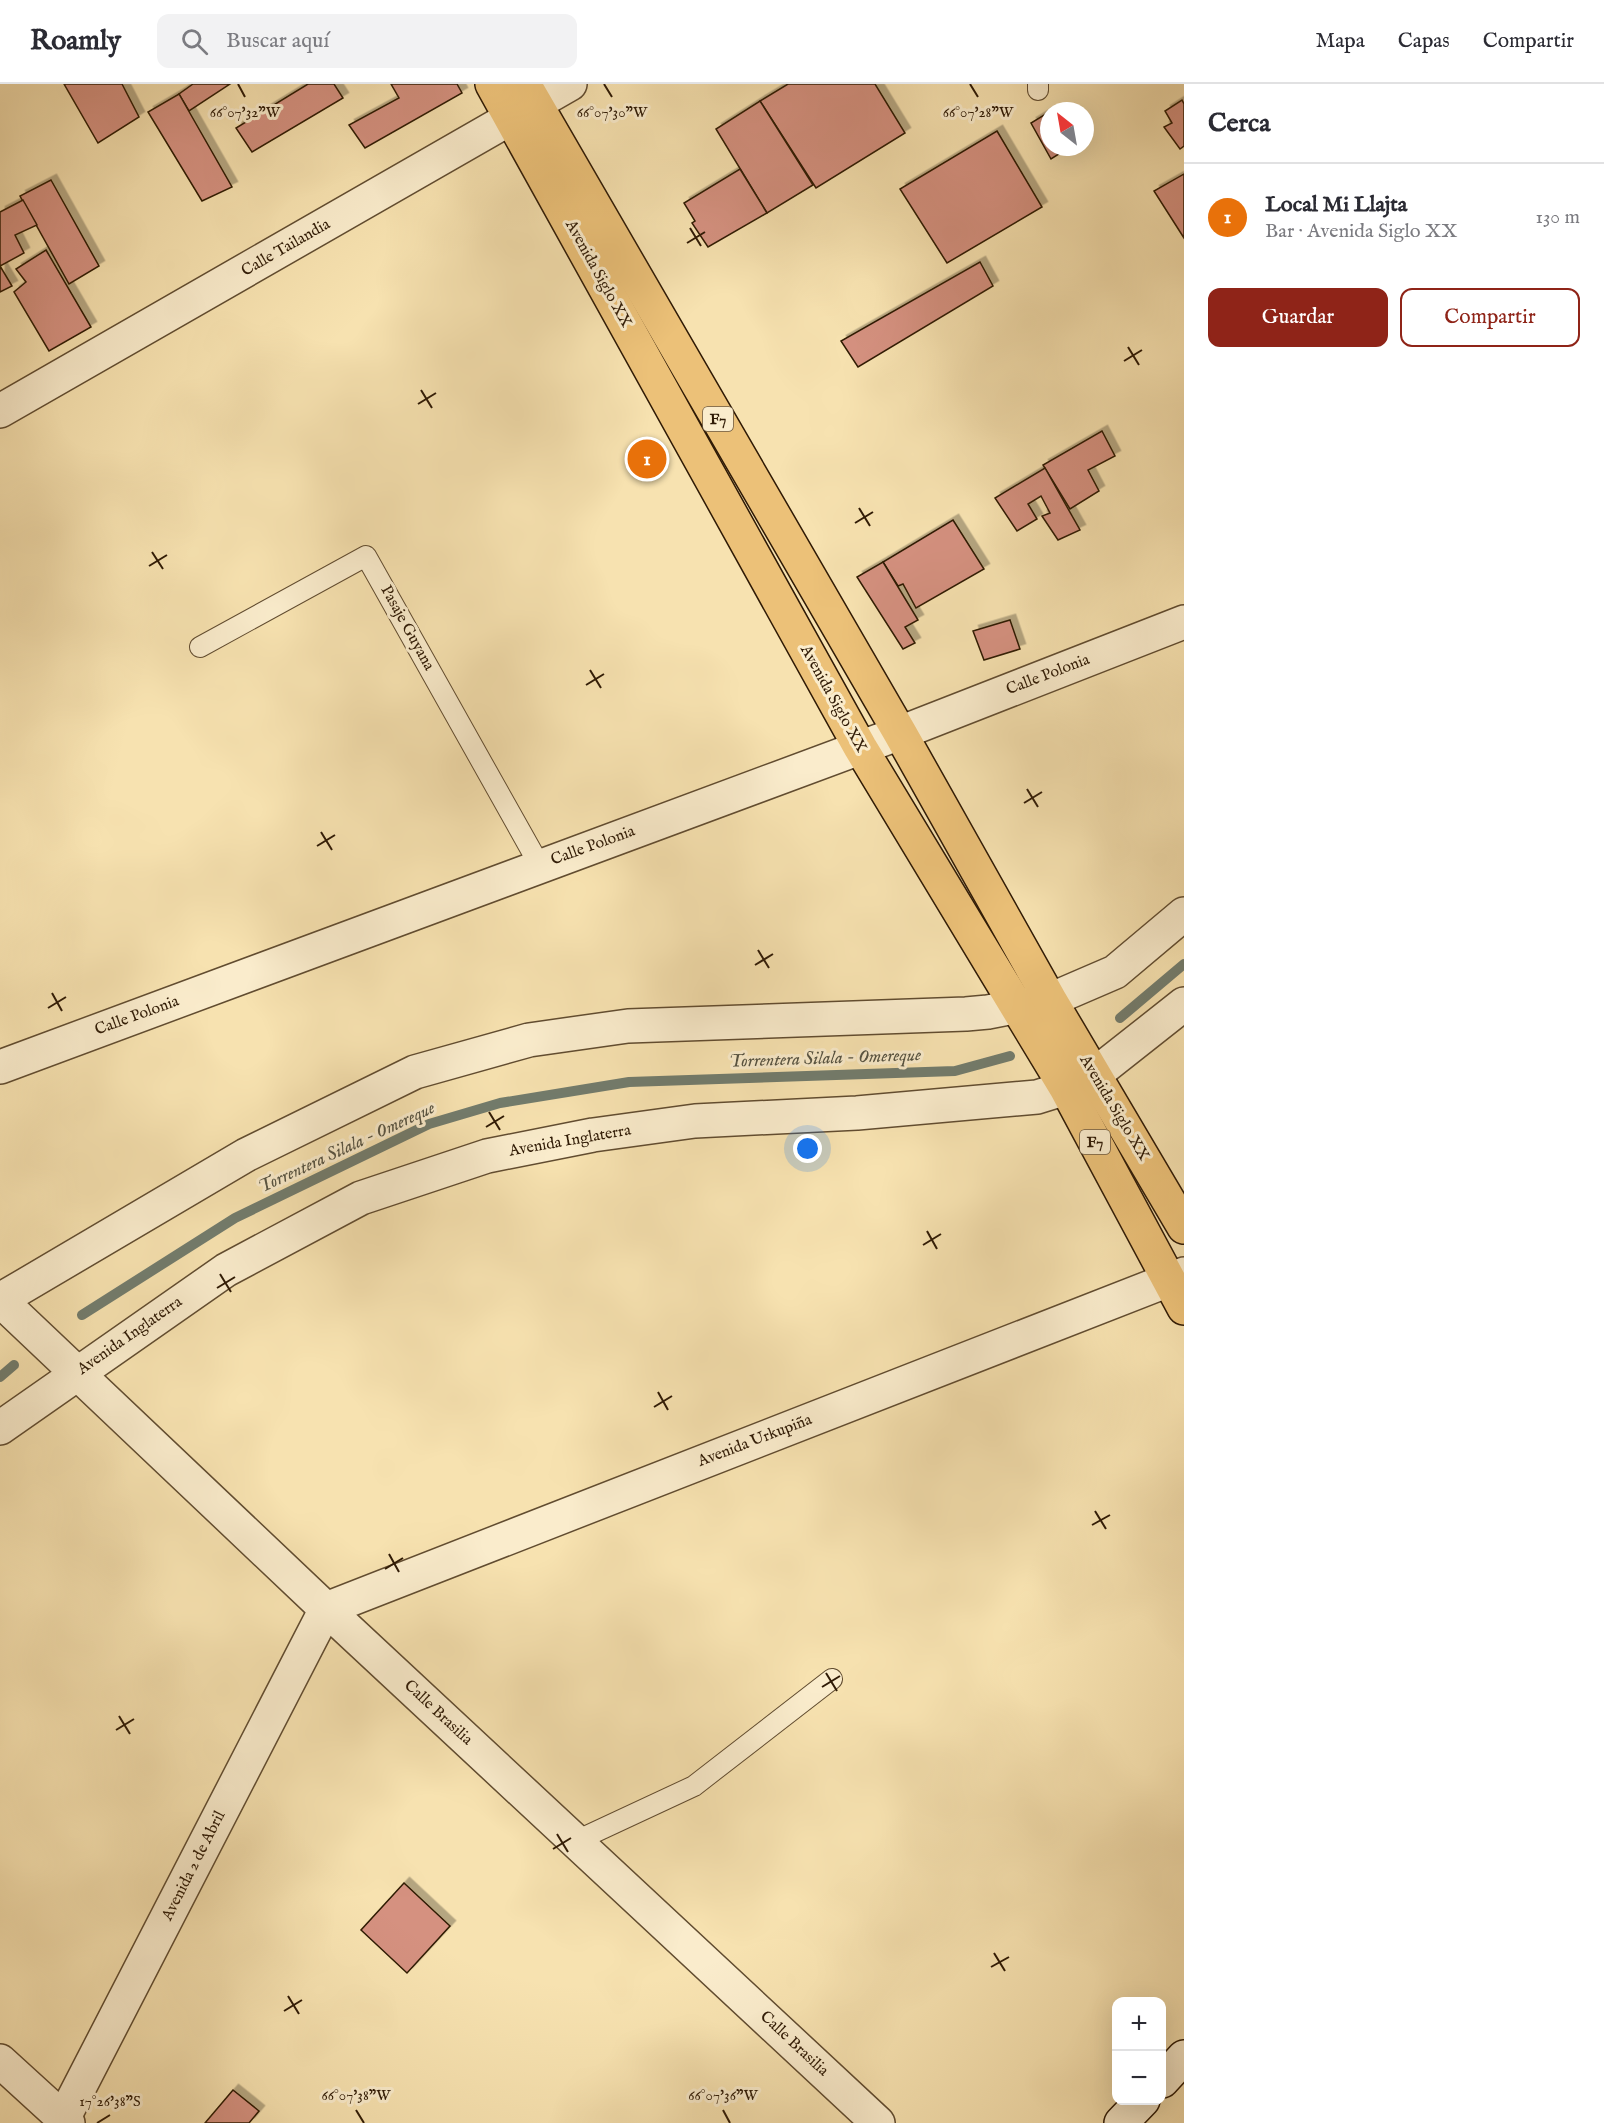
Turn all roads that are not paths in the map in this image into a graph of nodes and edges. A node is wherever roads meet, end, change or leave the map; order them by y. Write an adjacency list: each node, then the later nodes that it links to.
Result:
1 (492, 84): 3 (highway, Avenida Siglo XX / F7)
2 (570, 84): 3 (street, Calle Tailandia)
3 (524, 103): 4 (street, Calle Tailandia); 7 (highway, Avenida Siglo XX / F7); 8 (highway, Avenida Siglo XX / F7)
4 (0, 411)
5 (1184, 622): 7 (street, Calle Polonia)
6 (200, 647): 9 (lane, Pasaje Guyana)
7 (900, 733): 8 (street, Calle Polonia); 11 (highway, Avenida Siglo XX / F7)
8 (860, 747): 9 (street, Calle Polonia); 13 (highway, Avenida Siglo XX / F7)
9 (540, 866): 14 (street, Calle Polonia)
10 (1184, 914): 11 (street)
11 (1050, 1000): 13 (street); 15 (highway, Avenida Siglo XX / F7)
12 (1184, 1004): 15 (street, Avenida Inglaterra)
13 (1017, 1006): 15 (highway, Avenida Siglo XX / F7); 18 (street)
14 (0, 1067)
15 (1080, 1082): 16 (highway, Avenida Siglo XX / F7); 17 (highway, Avenida Siglo XX / F7); 20 (street, Avenida Inglaterra)
16 (1184, 1227)
17 (1176, 1277): 19 (highway, Avenida Siglo XX / F7); 22 (street, Avenida Urkupiña)
18 (0, 1300): 20 (street, Calle Brasilia)
19 (1184, 1308)
20 (76, 1373): 21 (street, Avenida Inglaterra); 22 (street, Calle Brasilia)
21 (0, 1428)
22 (326, 1609): 24 (street, Calle Brasilia); 29 (street, Avenida 2 de Abril)
23 (832, 1679): 24 (lane)
24 (576, 1841): 30 (street, Calle Brasilia)
25 (1184, 2057): 27 (street)
26 (0, 2061): 29 (street)
27 (1166, 2076)
28 (1138, 2105): 31 (street)
29 (64, 2121)
30 (878, 2123)
31 (1121, 2123)

